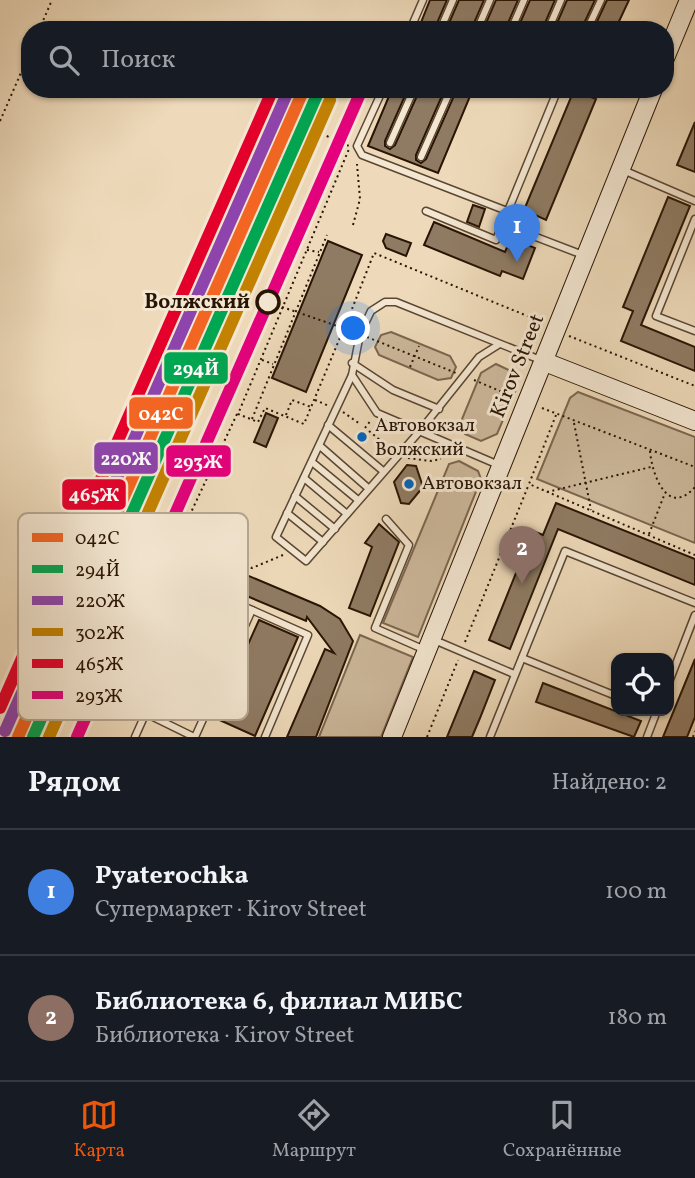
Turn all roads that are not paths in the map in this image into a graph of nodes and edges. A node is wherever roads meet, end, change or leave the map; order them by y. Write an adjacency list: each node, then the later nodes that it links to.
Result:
1 (424, 0): 8 (lane)
2 (453, 0): 9 (lane)
3 (490, 0): 10 (lane)
4 (524, 0): 11 (lane)
5 (561, 0): 12 (lane)
6 (601, 0): 13 (lane)
7 (689, 0): 14 (street)
8 (414, 21)
9 (444, 21)
10 (481, 21)
11 (515, 21)
12 (552, 21)
13 (591, 21)
14 (674, 36)
15 (378, 98): 25 (lane)
16 (410, 98): 20 (lane)
17 (447, 98): 21 (lane)
18 (554, 98): 25 (lane)
19 (649, 98): 22 (street, Kirov Street)
20 (390, 144)
21 (421, 157)
22 (620, 170): 23 (lane); 28 (street, Kirov Street)
23 (695, 201)
24 (426, 211): 27 (lane)
25 (507, 211): 27 (lane)
26 (695, 219): 29 (lane)
27 (502, 224): 28 (lane)
28 (585, 256): 31 (street, Kirov Street)
29 (695, 331)
30 (498, 345): 31 (lane); 32 (lane); 34 (lane)
31 (545, 362): 35 (street); 40 (street, Kirov Street)
32 (352, 363): 33 (lane); 34 (lane)
33 (352, 375): 36 (lane); 37 (lane)
34 (439, 409): 37 (lane)
35 (695, 421)
36 (328, 425): 38 (lane); 41 (lane)
37 (419, 432): 40 (lane); 41 (lane)
38 (320, 446): 39 (lane); 43 (lane)
39 (312, 462): 42 (lane); 45 (lane)
40 (501, 467): 56 (street, Kirov Street)
41 (383, 471): 43 (lane)
42 (304, 478): 44 (lane); 47 (lane)
43 (368, 488): 45 (lane)
44 (295, 496): 46 (lane); 49 (lane)
45 (358, 500): 47 (lane)
46 (287, 513): 50 (lane); 50 (lane)
47 (347, 514): 49 (lane)
48 (386, 519): 56 (lane)
49 (335, 529): 50 (lane)
50 (323, 542)
51 (695, 603): 57 (lane)
52 (248, 608): 53 (lane)
53 (252, 610): 55 (lane); 67 (lane)
54 (695, 615): 58 (lane)
55 (248, 619)
56 (429, 645): 59 (lane); 68 (street, Kirov Street)
57 (522, 658): 59 (lane); 60 (lane)
58 (674, 669)
59 (514, 674): 69 (lane)
60 (611, 694)
61 (654, 716): 70 (lane)
62 (142, 720): 65 (lane)
63 (159, 720): 66 (lane)
64 (202, 720): 66 (lane)
65 (135, 737)
66 (194, 737)
67 (265, 737)
68 (392, 737)
69 (490, 737)
70 (647, 737)

